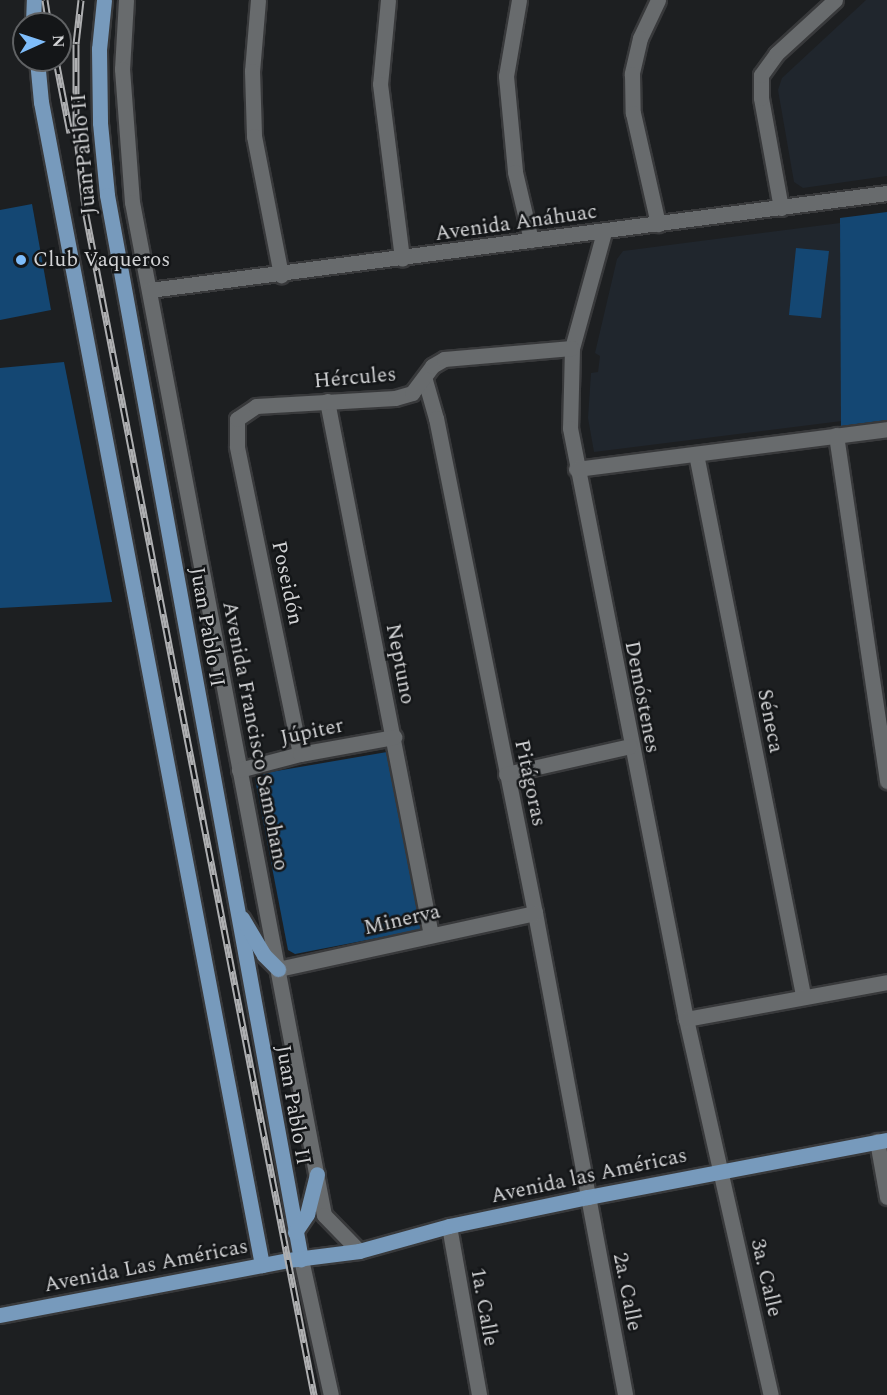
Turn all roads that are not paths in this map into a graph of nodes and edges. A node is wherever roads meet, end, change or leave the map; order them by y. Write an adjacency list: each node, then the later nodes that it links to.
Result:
1 (104, 0): 31 (main road, Juan Pablo II)
2 (126, 0): 16 (street, Avenida Francisco Samohano)
3 (258, 0): 15 (street)
4 (388, 0): 14 (street)
5 (519, 0): 13 (street)
6 (658, 0): 11 (street)
7 (835, 0): 10 (street)
8 (39, 72): 47 (main road, Juan Pablo II)
9 (887, 194): 10 (street, Avenida Anáhuac)
10 (781, 208): 11 (street, Avenida Anáhuac)
11 (658, 224): 12 (street, Avenida Anáhuac)
12 (604, 232): 13 (street, Avenida Anáhuac); 17 (street, Demóstenes)
13 (531, 240): 14 (street, Avenida Anáhuac)
14 (402, 259): 15 (street, Avenida Anáhuac)
15 (281, 275): 16 (street, Avenida Anáhuac)
16 (150, 290): 28 (street, Avenida Francisco Samohano)
17 (572, 348): 18 (street, Hércules); 24 (street, Demóstenes)
18 (425, 380): 19 (street, Hércules); 29 (street, Pitágoras)
19 (327, 402): 20 (street, Hércules); 25 (street, Neptuno)
20 (237, 419): 27 (street, Poseidón)
21 (887, 429): 22 (street)
22 (836, 435): 23 (street); 30 (street)
23 (696, 454): 24 (street); 36 (street, Séneca)
24 (576, 469): 26 (street, Demóstenes)
25 (394, 737): 27 (street, Júpiter); 33 (street, Neptuno)
26 (630, 746): 29 (street); 37 (street, Demóstenes)
27 (300, 754): 28 (street, Júpiter)
28 (239, 770): 34 (street, Avenida Francisco Samohano)
29 (506, 774): 32 (street, Pitágoras)
30 (887, 780)
31 (234, 904): 34 (main road); 44 (main road, Juan Pablo II)
32 (535, 913): 33 (street, Minerva); 41 (street, Pitágoras)
33 (431, 935): 34 (street, Minerva)
34 (278, 969): 40 (street, Avenida Francisco Samohano)
35 (887, 982): 36 (street)
36 (803, 995): 37 (street)
37 (686, 1019): 39 (street, Demóstenes)
38 (882, 1140): 39 (main road, Avenida las Américas); 42 (street)
39 (720, 1170): 41 (main road, Avenida las Américas); 52 (street, 3a. Calle)
40 (317, 1174): 44 (main road); 45 (street, Avenida Francisco Samohano)
41 (588, 1197): 43 (main road, Avenida las Américas); 51 (street, 2a. Calle)
42 (887, 1197)
43 (448, 1226): 45 (main road, Avenida las Américas); 50 (street, 1a. Calle)
44 (295, 1232): 46 (main road, Juan Pablo II)
45 (359, 1251): 46 (main road, Avenida las Américas)
46 (301, 1259): 47 (main road, Avenida Las Américas); 49 (street)
47 (262, 1265): 48 (main road, Avenida Las Américas)
48 (0, 1315)
49 (331, 1395)
50 (479, 1395)
51 (626, 1395)
52 (771, 1395)

